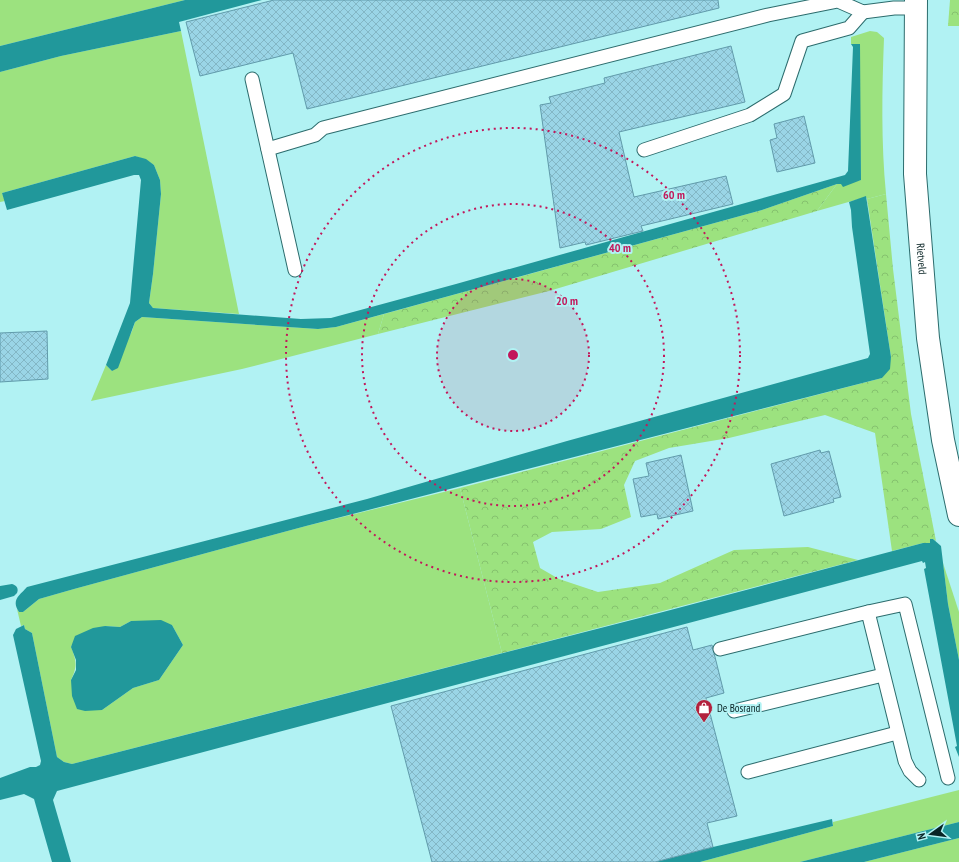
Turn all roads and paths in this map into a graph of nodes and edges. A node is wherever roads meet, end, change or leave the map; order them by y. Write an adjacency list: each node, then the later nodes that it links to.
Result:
1 (915, 4): 2 (lane); 7 (main road, Rietveld)
2 (863, 12): 4 (lane); 5 (lane)
3 (252, 79): 4 (lane)
4 (268, 149): 6 (lane)
5 (644, 150)
6 (295, 270)
7 (959, 515)
8 (868, 612): 9 (lane); 10 (lane); 14 (lane)
9 (720, 648)
10 (883, 674): 11 (lane); 12 (lane)
11 (734, 711)
12 (897, 733): 13 (lane); 15 (lane)
13 (748, 772)
14 (948, 778)
15 (919, 780)

